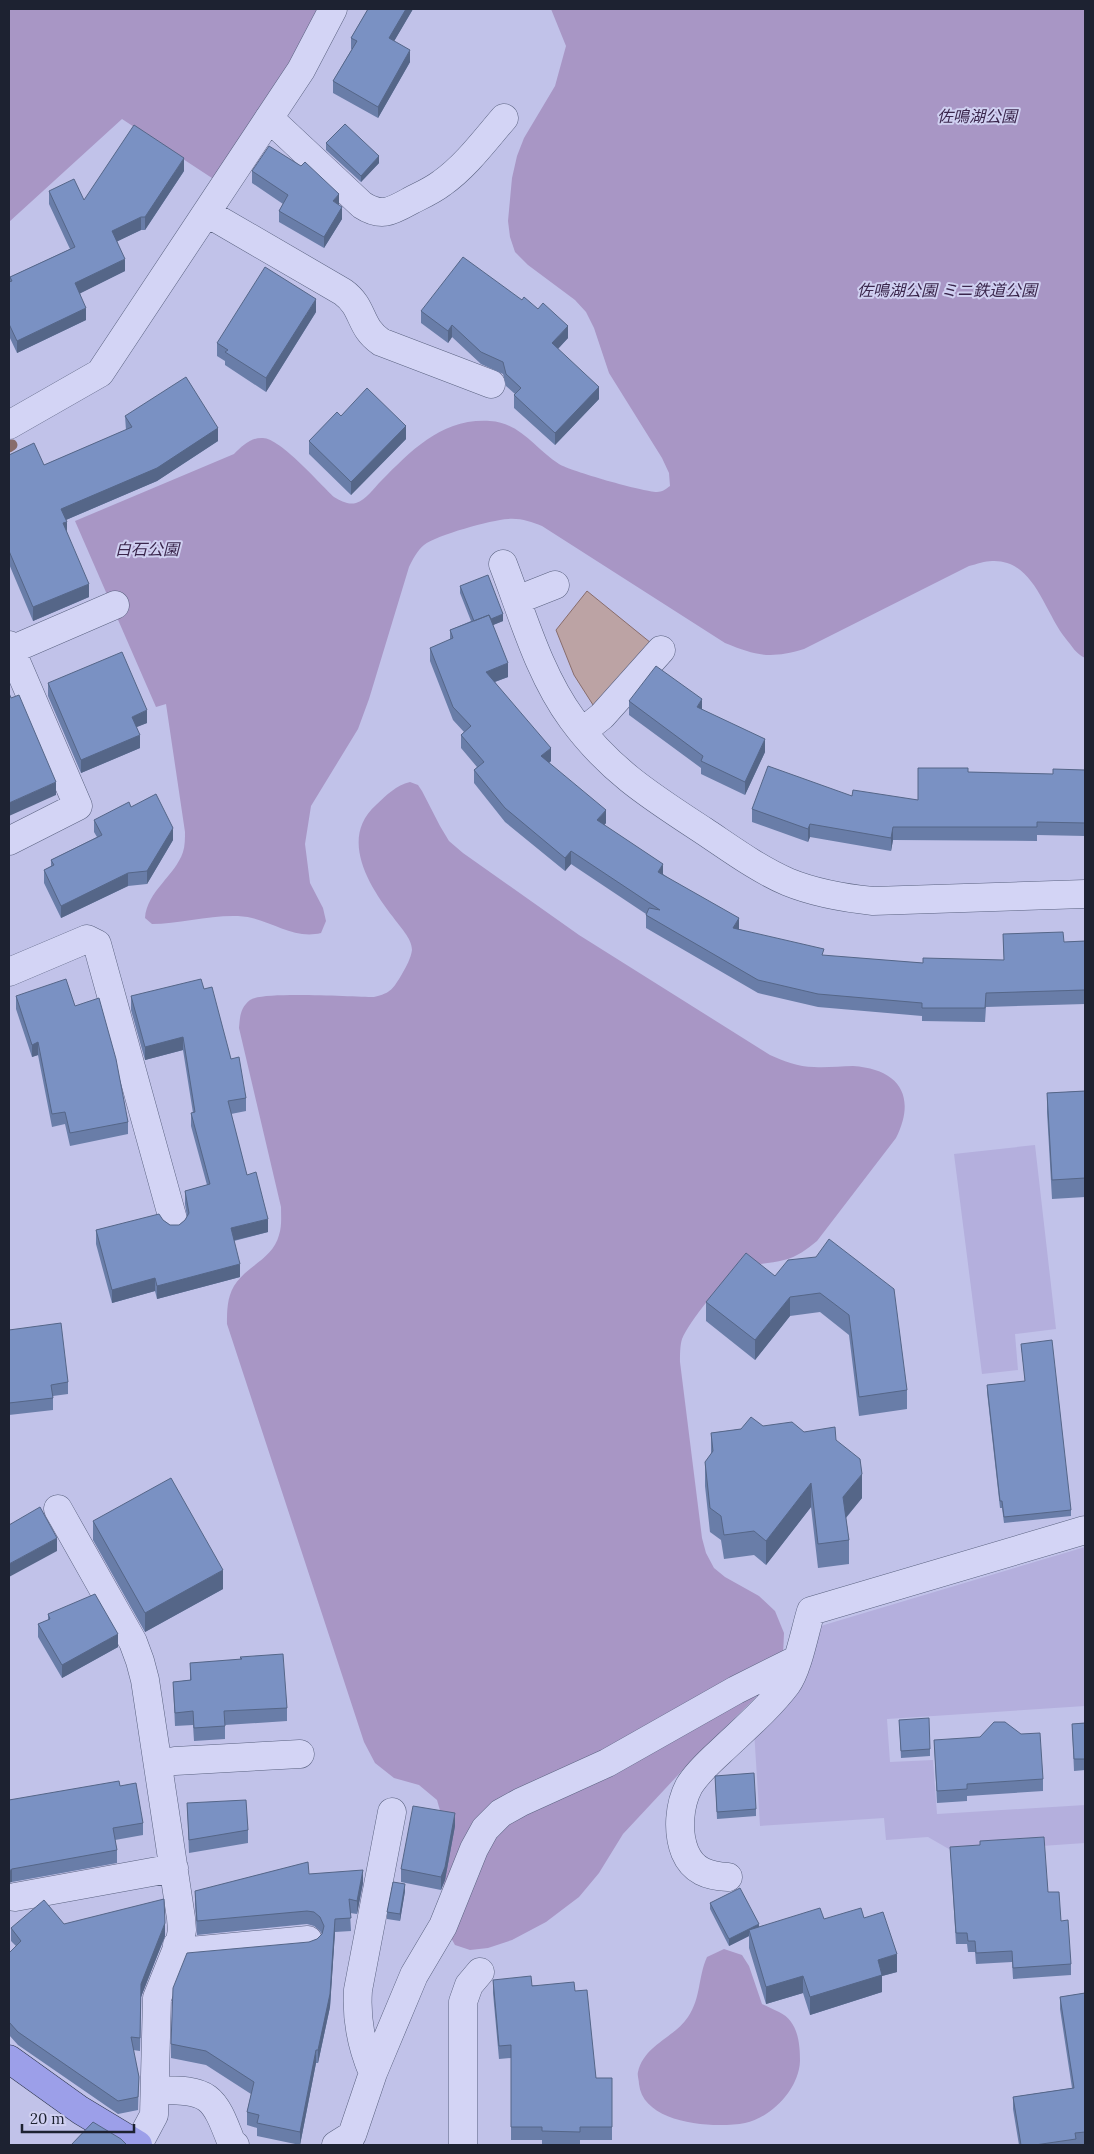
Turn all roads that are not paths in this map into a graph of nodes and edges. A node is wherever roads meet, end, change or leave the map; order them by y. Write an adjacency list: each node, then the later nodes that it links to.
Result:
1 (333, 9): 2 (street)
2 (269, 118): 3 (street); 4 (street)
3 (504, 118)
4 (207, 213): 5 (street); 6 (street)
5 (491, 384)
6 (9, 425)
7 (503, 564): 9 (street)
8 (555, 585): 9 (street)
9 (517, 600): 13 (street)
10 (115, 605): 11 (street)
11 (10, 648): 14 (street)
12 (661, 650): 13 (street)
13 (582, 732): 15 (street)
14 (9, 841)
15 (1085, 894)
16 (9, 972): 17 (street)
17 (174, 1223)
18 (58, 1509): 22 (street)
19 (1085, 1530): 20 (street)
20 (796, 1660): 25 (street); 31 (street)
21 (300, 1754): 22 (street)
22 (158, 1764): 24 (street)
23 (392, 1812): 31 (street)
24 (174, 1868): 26 (street); 28 (street)
25 (728, 1877)
26 (15, 1897)
27 (308, 1940): 28 (street)
28 (178, 1945): 32 (street)
29 (480, 1972): 36 (street)
30 (9, 2059): 33 (main road)
31 (373, 2073): 35 (street)
32 (155, 2090): 33 (street); 34 (street)
33 (138, 2145)
34 (235, 2145)
35 (336, 2145)
36 (463, 2145)

